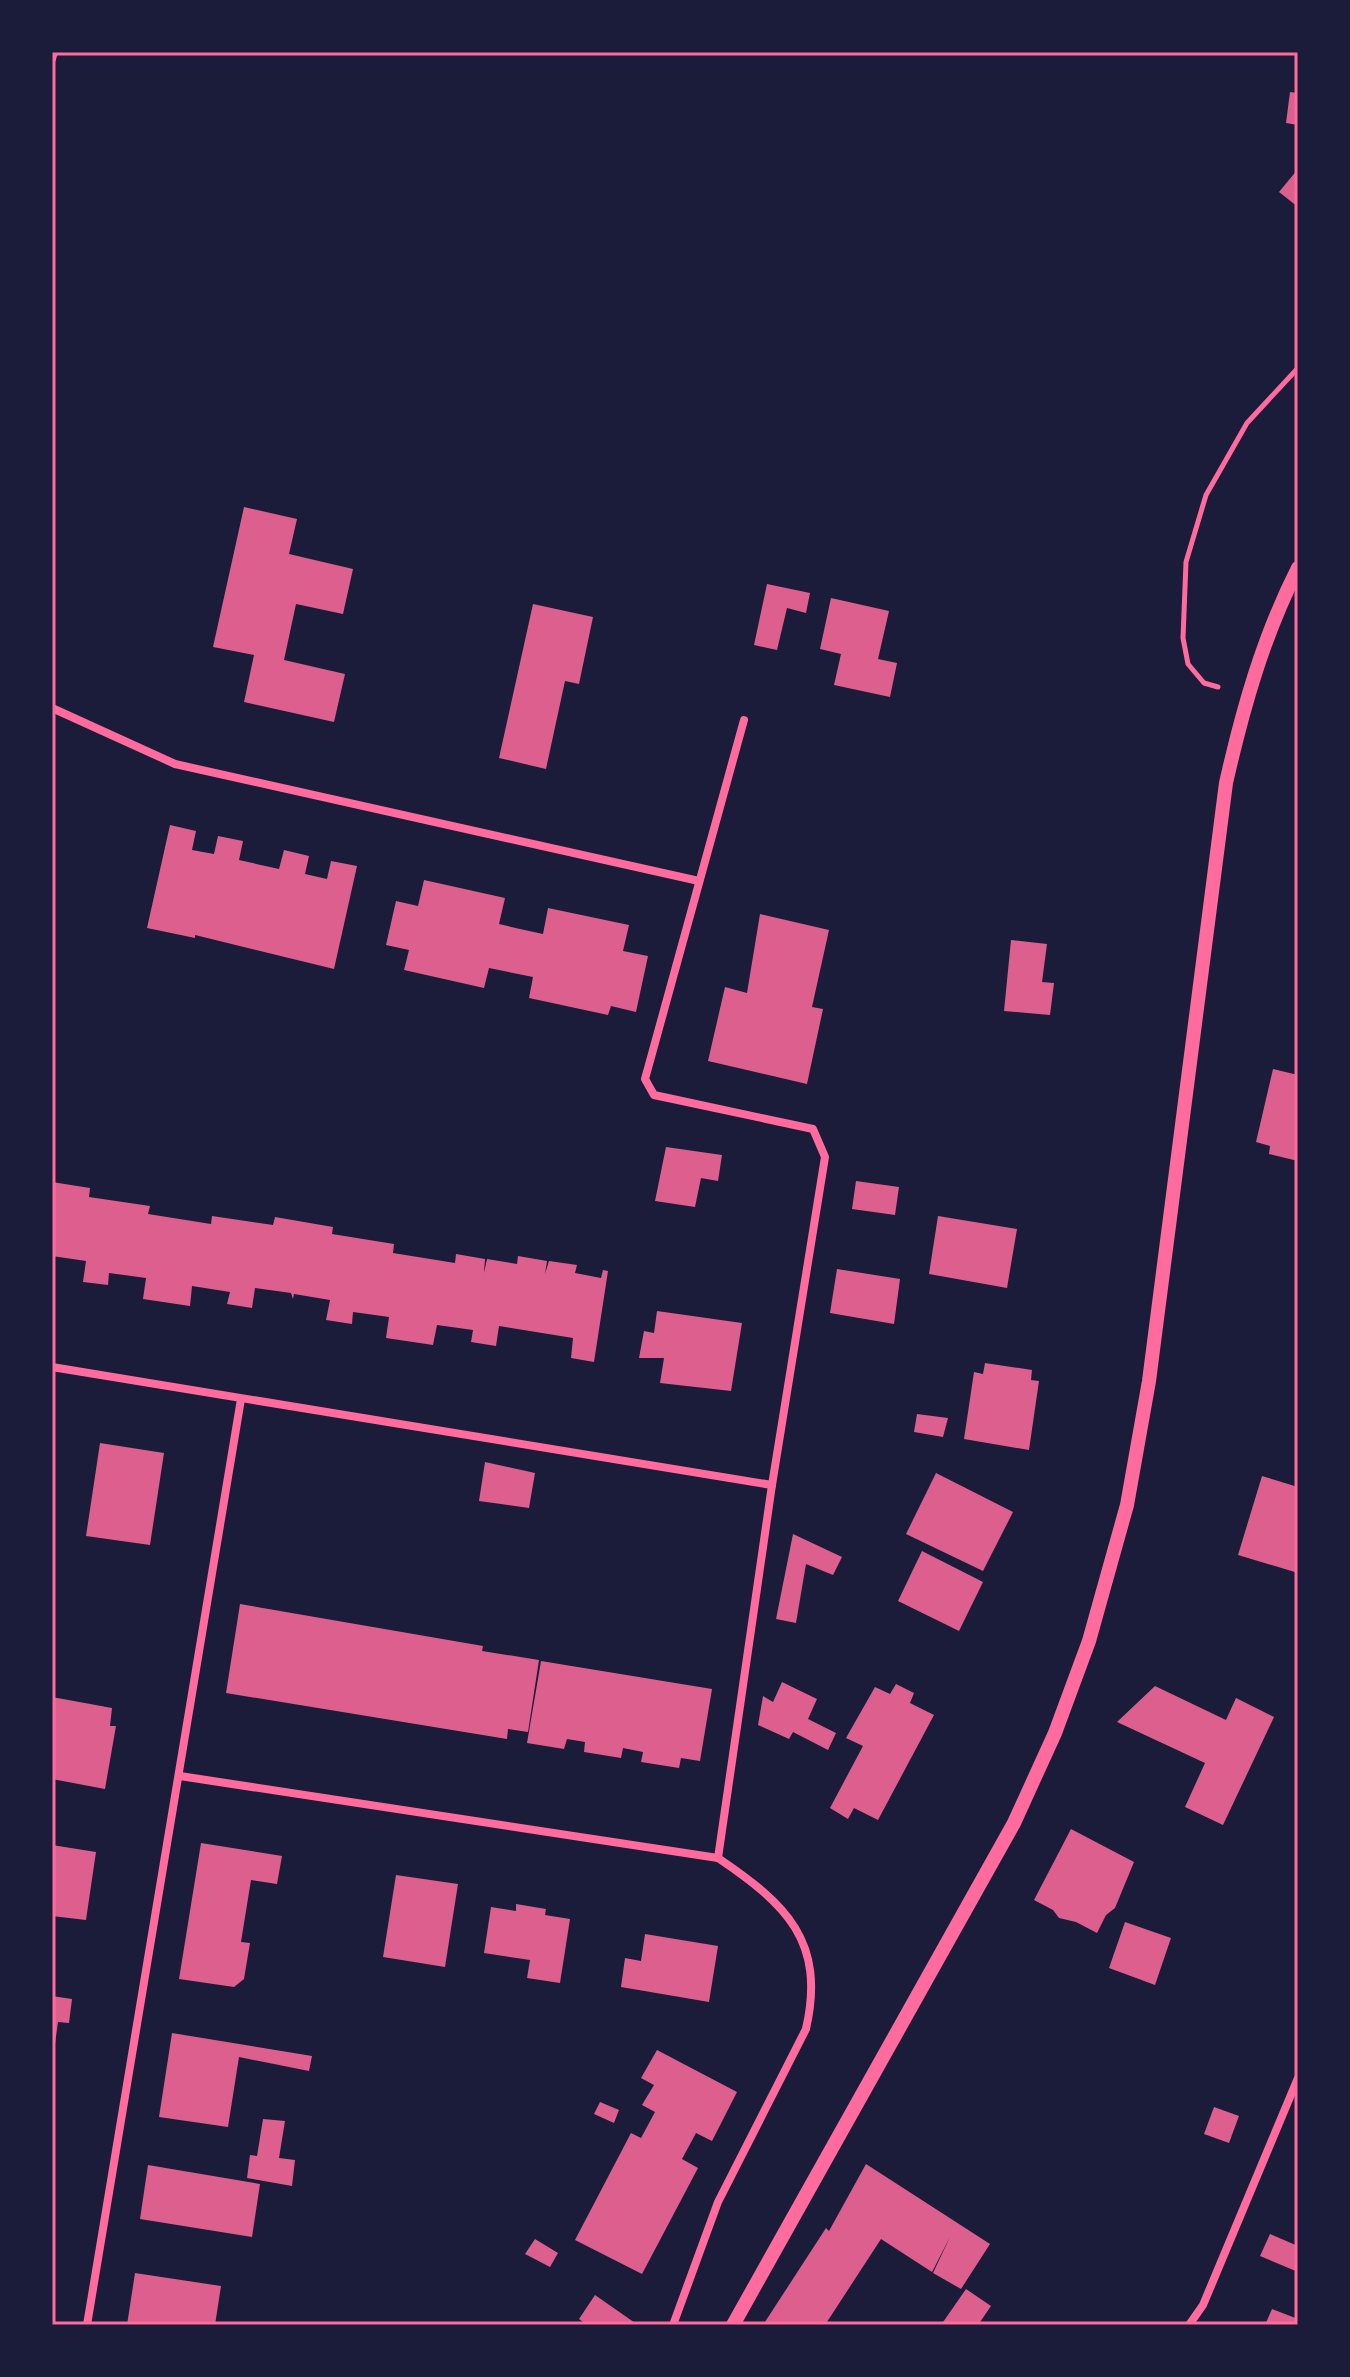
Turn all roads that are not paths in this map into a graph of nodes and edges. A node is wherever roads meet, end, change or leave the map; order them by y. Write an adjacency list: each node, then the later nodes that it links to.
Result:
1 (54, 52): 2 (street)
2 (52, 59)
3 (1298, 568): 15 (street)
4 (52, 708): 6 (street)
5 (744, 720): 6 (street)
6 (699, 881): 9 (street)
7 (52, 1367): 8 (street)
8 (241, 1399): 9 (street); 10 (street)
9 (772, 1485): 11 (street)
10 (180, 1776): 11 (street); 13 (street)
11 (718, 1858): 14 (street)
12 (1298, 2078): 16 (street)
13 (87, 2325)
14 (673, 2325)
15 (733, 2325)
16 (1189, 2325)

